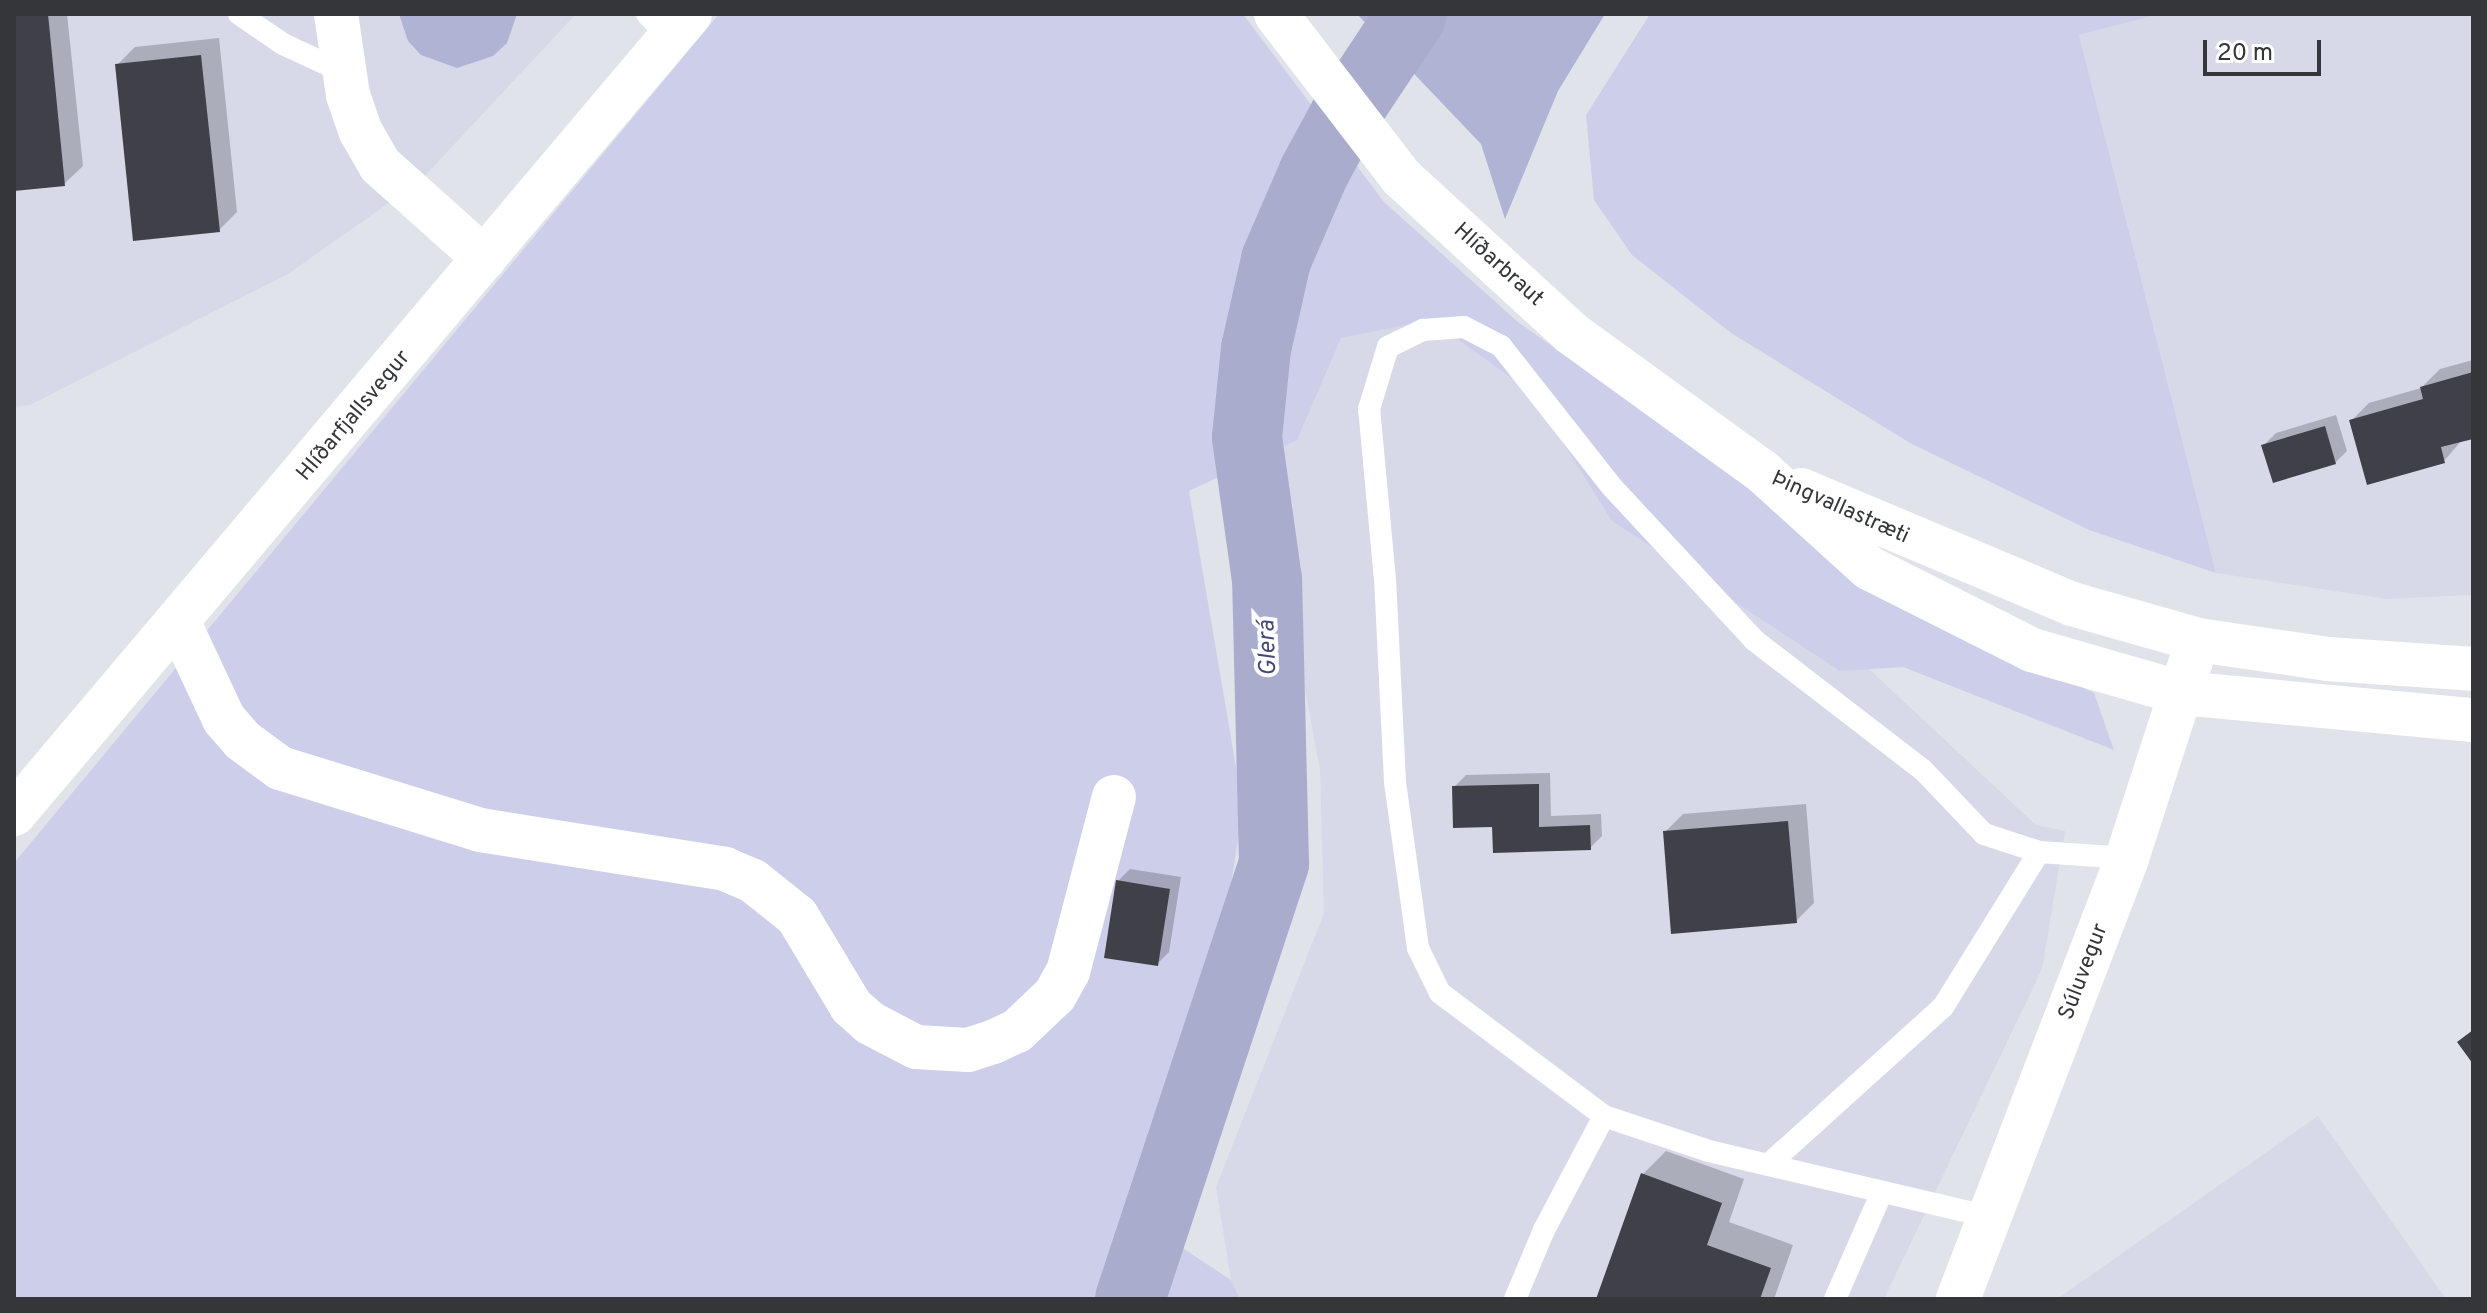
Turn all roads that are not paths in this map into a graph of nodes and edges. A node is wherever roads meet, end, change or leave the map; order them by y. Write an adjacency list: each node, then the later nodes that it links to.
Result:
1 (239, 14): 5 (lane)
2 (336, 14): 5 (main road)
3 (669, 22): 6 (main road, Hlíðarfjallsvegur)
4 (1283, 24): 7 (main road, Hlíðarbraut)
5 (343, 72): 6 (main road)
6 (484, 258): 8 (main road, Hlíðarfjallsvegur)
7 (1763, 472): 9 (main road, Þingvallastræti); 11 (main road, Þingvallastræti)
8 (179, 623): 13 (main road); 14 (main road, Hlíðarfjallsvegur)
9 (2198, 640): 10 (main road, Þingvallastræti); 11 (main road, Súluvegur)
10 (2473, 669)
11 (2181, 693): 12 (main road, Þingvallastræti); 16 (main road, Súluvegur)
12 (2473, 720)
13 (1114, 797)
14 (14, 814)
15 (2039, 852): 16 (lane); 17 (lane); 18 (lane)
16 (2127, 858): 20 (main road, Súluvegur)
17 (1604, 1116): 18 (lane); 21 (lane)
18 (1768, 1165): 19 (lane)
19 (1882, 1192): 20 (lane); 22 (lane)
20 (1990, 1217): 23 (main road, Súluvegur)
21 (1515, 1299)
22 (1835, 1299)
23 (1958, 1299)

